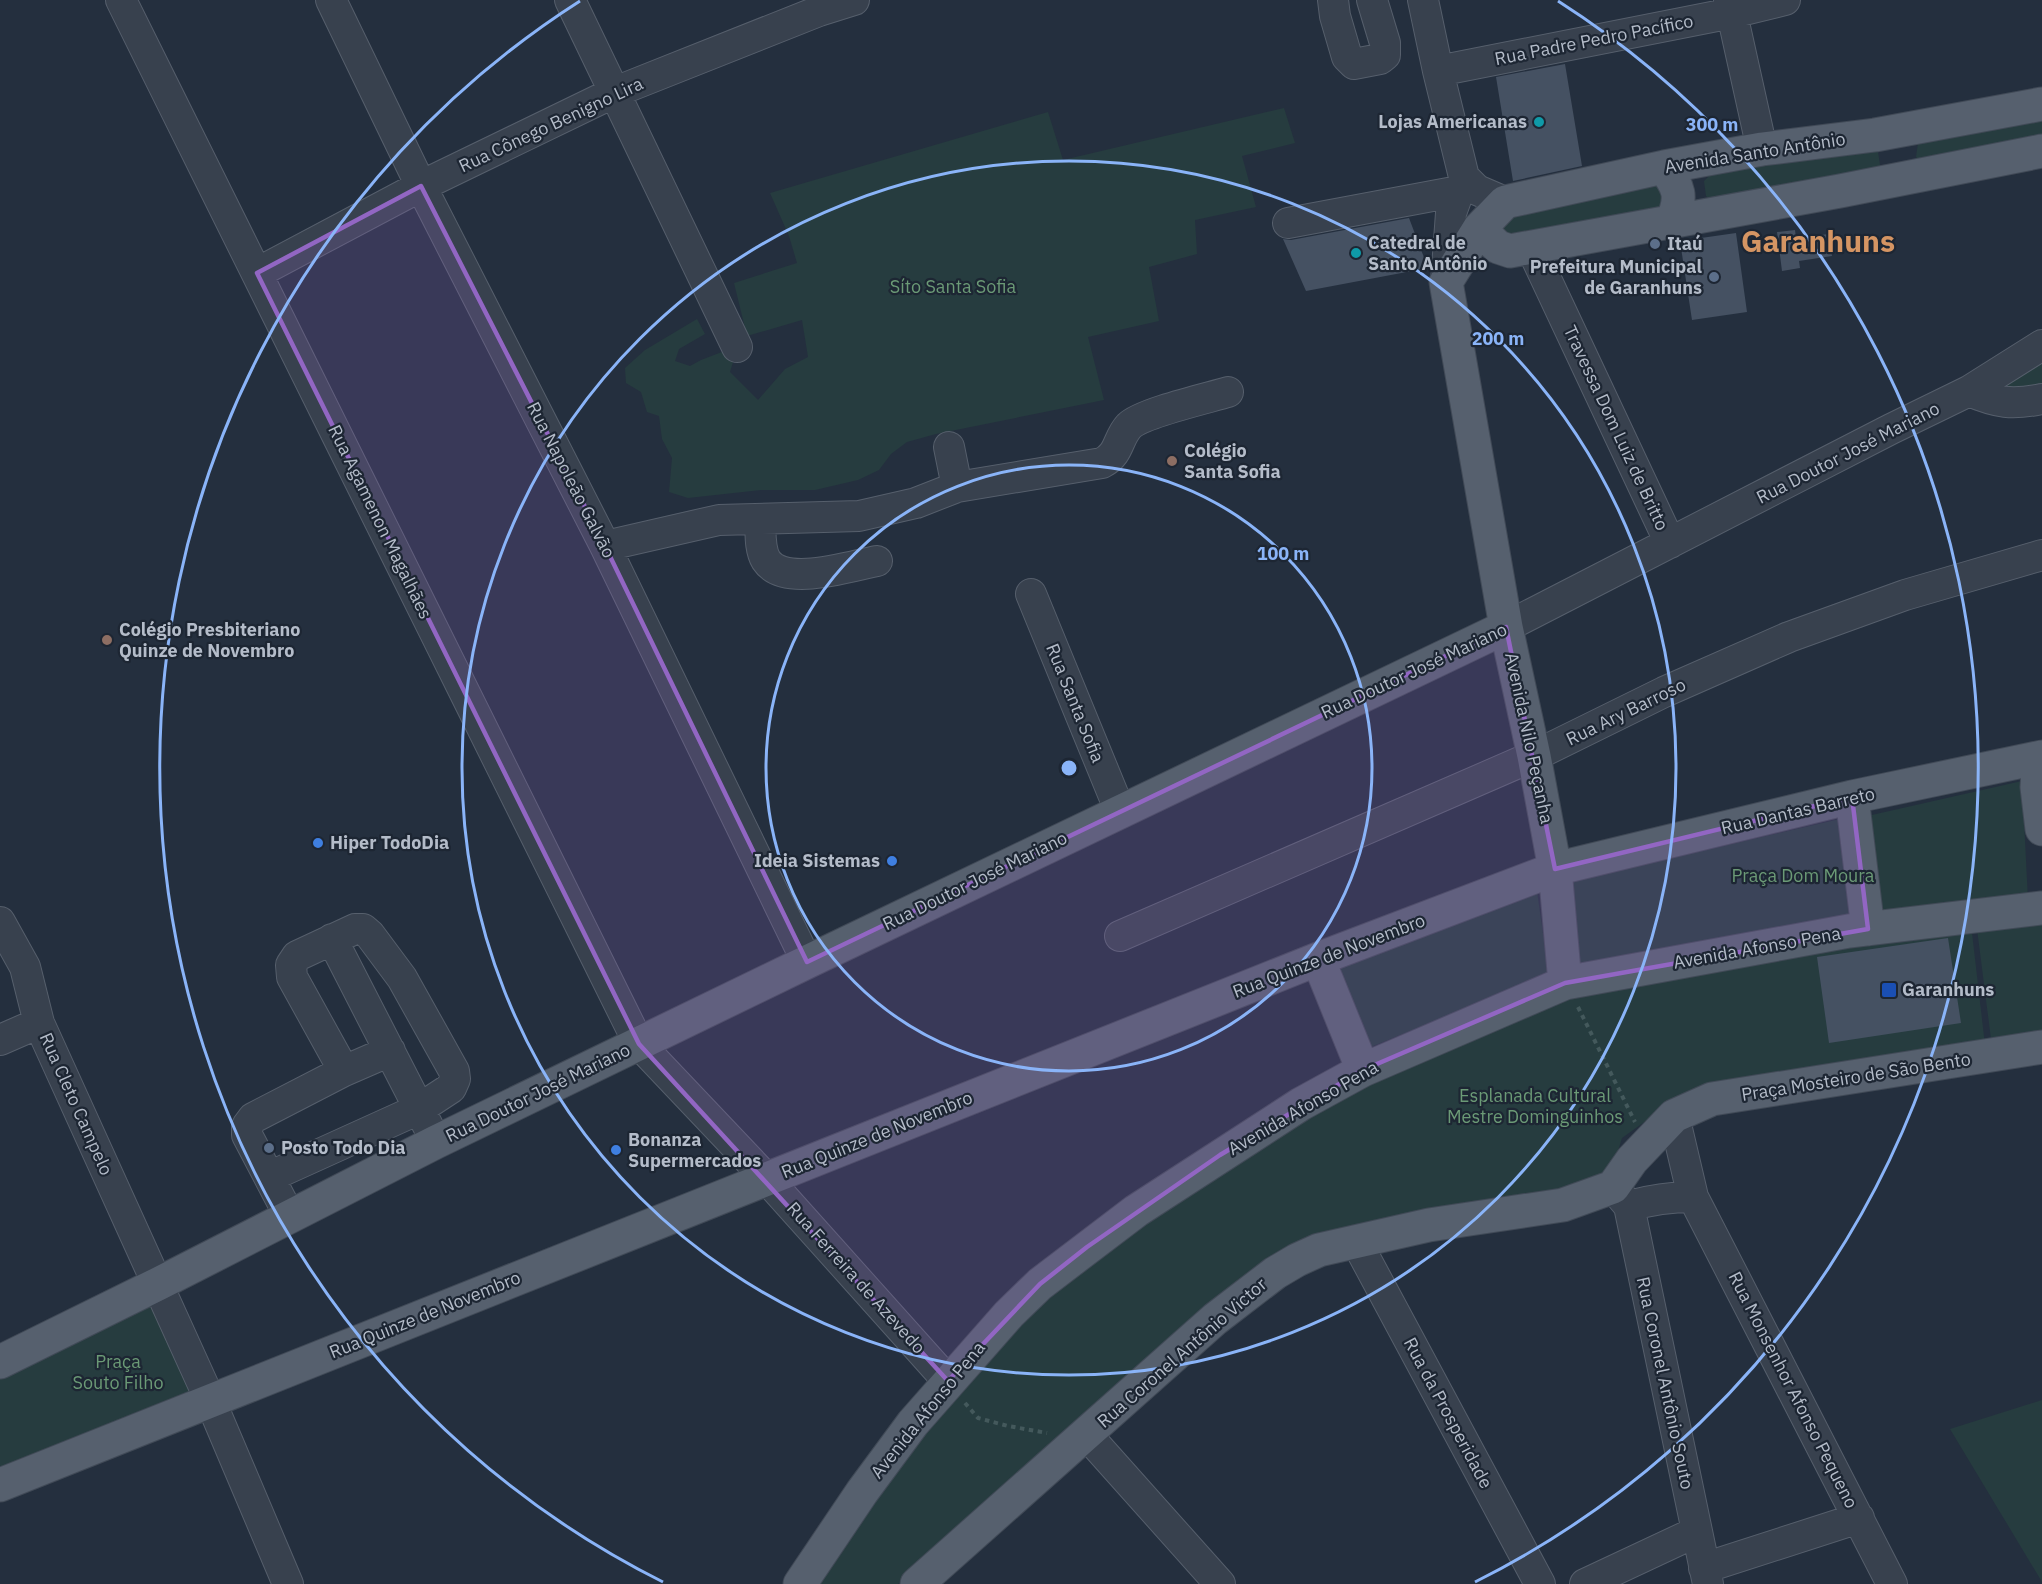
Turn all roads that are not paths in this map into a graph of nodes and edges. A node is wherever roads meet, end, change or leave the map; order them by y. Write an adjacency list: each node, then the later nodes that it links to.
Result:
1 (121, 0): 30 (street, Rua Agamenon Magalhães)
2 (331, 0): 23 (street, Rua Napoleão Galvão)
3 (570, 0): 12 (street)
4 (854, 0): 9 (street, Rua Cônego Benigno Lira)
5 (1334, 0): 6 (street)
6 (1372, 0)
7 (1423, 0): 11 (street)
8 (1785, 0): 10 (street, Rua Padre Pedro Pacífico)
9 (817, 6): 12 (street, Rua Cônego Benigno Lira)
10 (1730, 6): 11 (street, Rua Padre Pedro Pacífico); 16 (street)
11 (1438, 71): 22 (street)
12 (615, 92): 23 (street, Rua Cônego Benigno Lira); 33 (street)
13 (2042, 104): 14 (main road, Avenida Santo Antônio)
14 (1916, 128): 15 (main road, Avenida Santo Antônio); 20 (main road)
15 (1875, 135): 16 (main road, Avenida Santo Antônio); 21 (main road)
16 (1762, 149): 18 (main road, Avenida Santo Antônio)
17 (2042, 151): 20 (main road)
18 (1703, 160): 19 (main road, Avenida Santo Antônio); 25 (main road)
19 (1664, 166): 24 (main road, Avenida Santo Antônio); 26 (main road)
20 (1923, 174): 21 (main road)
21 (1885, 181): 25 (main road)
22 (1462, 184): 24 (street); 27 (street); 28 (street); 31 (street)
23 (421, 186): 30 (street, Rua Cônego Benigno Lira); 41 (street, Rua Napoleão Galvão)
24 (1505, 202): 28 (main road)
25 (1719, 213): 26 (main road)
26 (1672, 221): 29 (main road)
27 (1288, 223)
28 (1479, 229): 29 (main road); 31 (main road)
29 (1531, 247): 40 (street, Travessa Dom Luiz de Britto)
30 (257, 273): 62 (street, Rua Agamenon Magalhães)
31 (1446, 282): 45 (main road, Avenida Nilo Peçanha)
32 (2042, 345): 35 (street, Rua Doutor José Mariano)
33 (737, 347)
34 (1228, 392): 38 (street)
35 (1960, 396): 36 (street); 40 (street, Rua Doutor José Mariano)
36 (2042, 399)
37 (949, 447): 38 (street)
38 (957, 487): 39 (street)
39 (760, 519): 41 (street); 43 (street)
40 (1670, 543): 45 (street, Rua Doutor José Mariano)
41 (605, 546): 58 (street, Rua Napoleão Galvão)
42 (2042, 555): 46 (street, Rua Ary Barroso)
43 (877, 561)
44 (1031, 594): 49 (street, Rua Santa Sofia)
45 (1506, 627): 46 (main road, Avenida Nilo Peçanha); 49 (main road, Rua Doutor José Mariano)
46 (1534, 756): 51 (main road, Avenida Nilo Peçanha); 55 (street, Rua Ary Barroso)
47 (2040, 758): 48 (main road, Rua Dantas Barreto); 50 (main road)
48 (1851, 797): 51 (main road, Rua Dantas Barreto); 54 (main road)
49 (1120, 812): 58 (main road, Rua Doutor José Mariano)
50 (2042, 829)
51 (1554, 869): 57 (main road, Rua Quinze de Novembro); 59 (main road, Avenida Nilo Peçanha)
52 (2042, 908): 54 (main road, Avenida Afonso Pena)
53 (0, 922): 60 (street, Rua Cleto Campelo)
54 (1868, 929): 59 (main road, Avenida Afonso Pena)
55 (1120, 936)
56 (332, 939): 64 (street); 66 (street); 67 (street)
57 (1318, 960): 65 (main road); 71 (main road, Rua Quinze de Novembro)
58 (807, 962): 62 (main road, Rua Doutor José Mariano)
59 (1570, 992): 65 (main road, Avenida Afonso Pena)
60 (39, 1023): 61 (street); 76 (street, Rua Cleto Campelo)
61 (0, 1041)
62 (639, 1044): 69 (main road, Rua Doutor José Mariano); 71 (street, Rua Ferreira de Azevedo)
63 (2042, 1047): 68 (main road, Praça Mosteiro de São Bento)
64 (390, 1051): 66 (street); 67 (street)
65 (1363, 1070): 78 (main road, Avenida Afonso Pena)
66 (344, 1071): 70 (street)
67 (419, 1109): 69 (street); 70 (street)
68 (1674, 1116): 72 (main road); 73 (street, Rua Monsenhor Afonso Pequeno)
69 (436, 1142): 74 (main road, Rua Doutor José Mariano)
70 (269, 1177): 74 (street)
71 (767, 1179): 78 (street, Rua Ferreira de Azevedo); 79 (main road, Rua Quinze de Novembro)
72 (1621, 1197): 73 (street); 75 (main road, Rua Coronel Antônio Victor); 83 (street, Rua Coronel Antônio Souto)
73 (1693, 1197): 82 (street, Rua Monsenhor Afonso Pequeno)
74 (290, 1216): 76 (main road, Rua Doutor José Mariano)
75 (1356, 1241): 80 (main road, Rua Coronel Antônio Victor); 89 (street, Rua da Prosperidade)
76 (158, 1284): 77 (main road, Rua Doutor José Mariano); 79 (street, Rua Cleto Campelo)
77 (0, 1362)
78 (954, 1389): 86 (main road, Avenida Afonso Pena)
79 (210, 1400): 81 (main road, Rua Quinze de Novembro); 85 (street)
80 (1087, 1435): 87 (main road, Rua Coronel Antônio Victor); 88 (street)
81 (0, 1485)
82 (1859, 1518): 84 (street); 91 (street, Rua Monsenhor Afonso Pequeno)
83 (1696, 1532): 84 (street, Rua Coronel Antônio Souto); 90 (street)
84 (1706, 1576)
85 (288, 1584)
86 (800, 1584)
87 (917, 1584)
88 (1220, 1584)
89 (1540, 1584)
90 (1585, 1584)
91 (1893, 1584)

